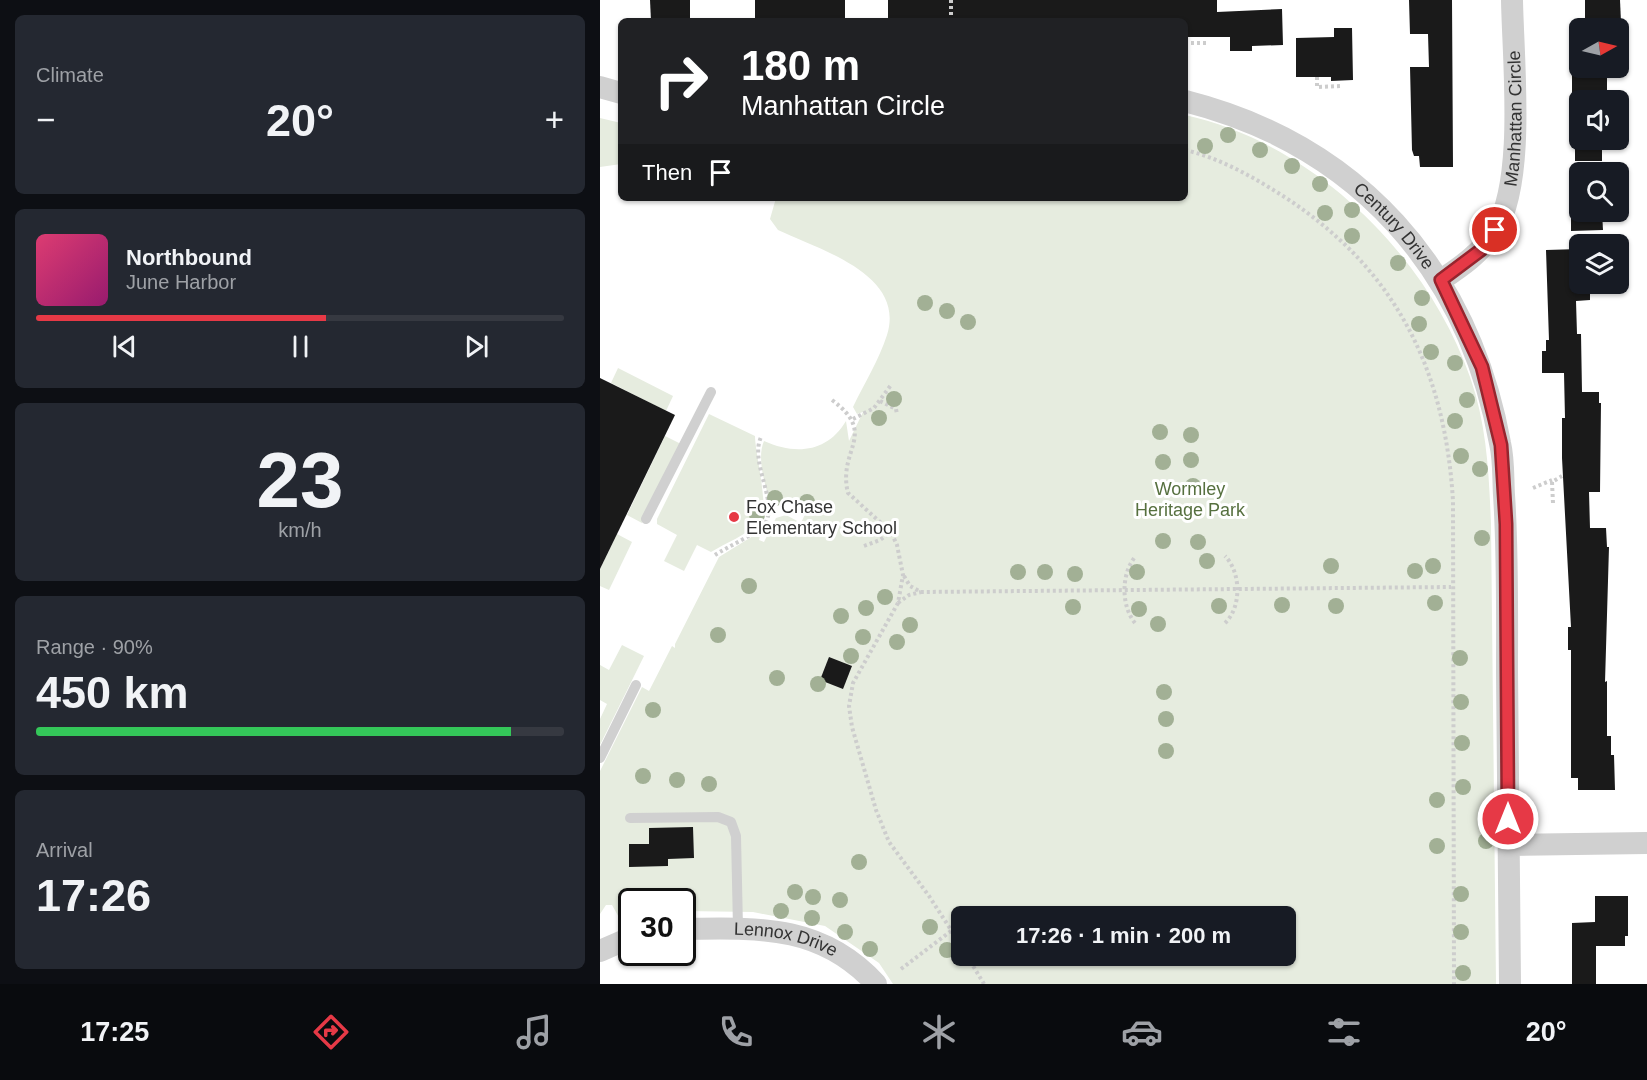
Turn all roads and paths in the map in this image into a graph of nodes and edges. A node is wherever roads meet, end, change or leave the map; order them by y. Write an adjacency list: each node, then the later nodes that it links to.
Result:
1 (951, 0): 3 (path)
2 (1512, 0): 12 (street, Manhattan Circle)
3 (951, 18)
4 (1188, 43): 5 (path)
5 (1206, 43)
6 (1317, 77): 7 (path)
7 (1342, 86)
8 (600, 87): 9 (street)
9 (618, 92)
10 (1188, 102): 12 (street, Century Drive)
11 (1188, 151): 31 (path)
12 (1441, 280): 42 (street, Century Drive)
13 (891, 385): 16 (path)
14 (711, 392): 24 (lane)
15 (832, 400): 18 (path)
16 (880, 401): 17 (path); 18 (path)
17 (897, 414)
18 (853, 419): 25 (path)
19 (761, 437): 27 (path)
20 (1562, 476): 21 (path)
21 (1554, 480): 22 (path); 23 (path)
22 (1533, 488)
23 (1553, 503)
24 (646, 519)
25 (891, 532): 26 (path); 30 (path)
26 (864, 546)
27 (715, 555)
28 (1225, 556): 32 (path)
29 (1135, 557): 33 (path)
30 (903, 575): 34 (path); 35 (path)
31 (1451, 587): 32 (path); 52 (path)
32 (1236, 589): 33 (path); 37 (path)
33 (1126, 590): 34 (path); 36 (path)
34 (921, 592): 35 (path)
35 (898, 603): 45 (path)
36 (1135, 623)
37 (1225, 623)
38 (636, 685): 39 (lane)
39 (600, 759)
40 (630, 818): 43 (lane)
41 (1647, 843): 42 (street)
42 (1509, 845): 53 (street, Century Drive)
43 (738, 928): 44 (street, Lennox Drive); 50 (street, Lennox Drive)
44 (696, 929)
45 (951, 931): 49 (path)
46 (618, 943): 47 (street)
47 (600, 951)
48 (973, 966): 51 (path)
49 (901, 969)
50 (876, 984)
51 (984, 984)
52 (1454, 984)
53 (1510, 984)

